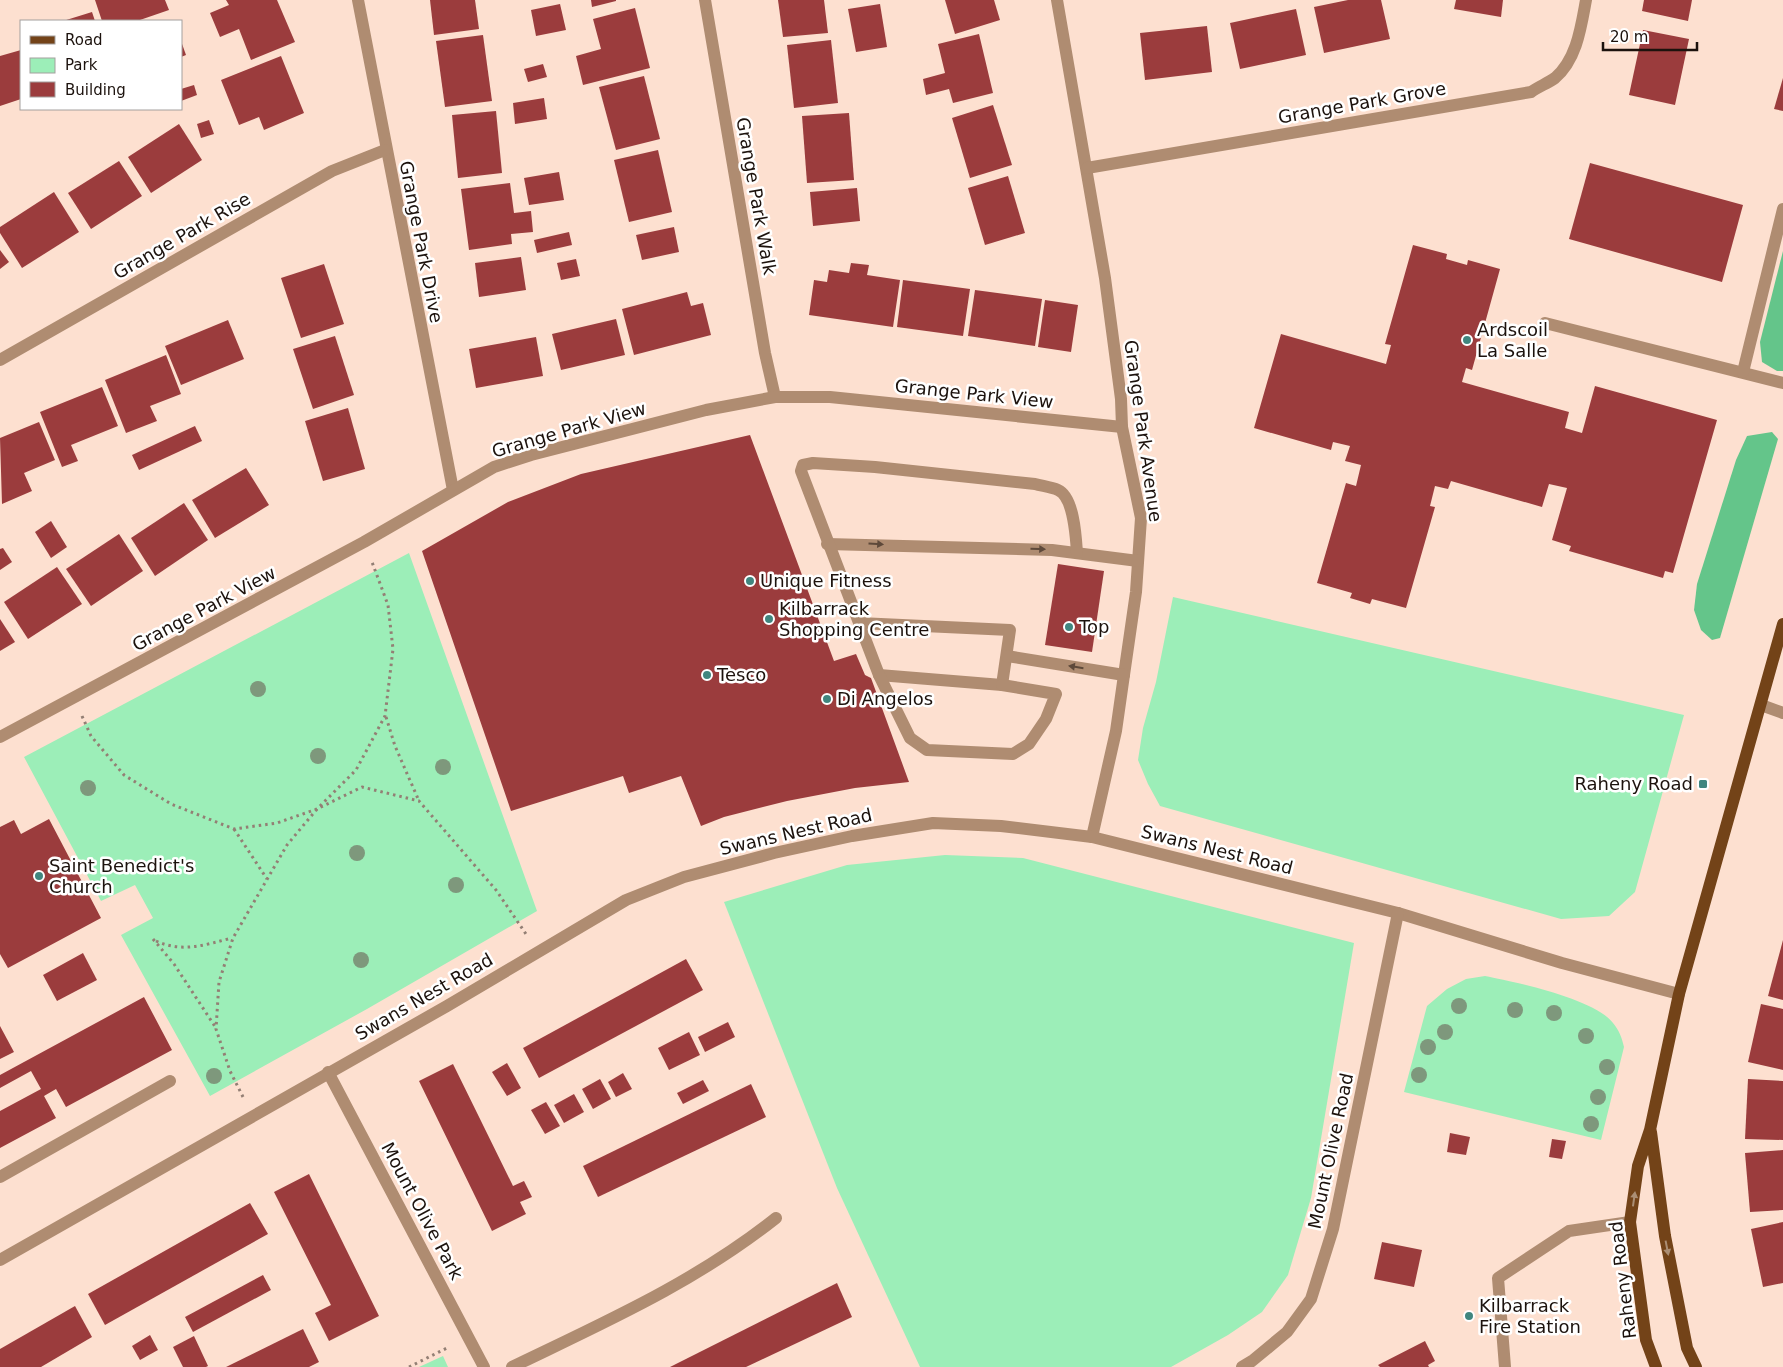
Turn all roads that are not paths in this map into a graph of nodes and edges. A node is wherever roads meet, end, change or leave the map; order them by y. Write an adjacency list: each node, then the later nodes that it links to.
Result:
1 (358, 0): 5 (street, Grange Park Drive)
2 (706, 0): 12 (street, Grange Park Walk)
3 (1056, 0): 6 (street, Grange Park Avenue)
4 (1586, 0): 6 (street, Grange Park Grove)
5 (386, 150): 9 (street, Grange Park Rise); 14 (street, Grange Park Drive)
6 (1087, 168): 13 (street, Grange Park Avenue)
7 (1783, 209): 10 (street)
8 (1545, 324): 10 (street)
9 (0, 360)
10 (1743, 372): 11 (street)
11 (1783, 383)
12 (774, 397): 13 (street, Grange Park View); 14 (street, Grange Park View)
13 (1122, 427): 17 (street, Grange Park Avenue)
14 (453, 490): 26 (street, Grange Park View)
15 (827, 544): 16 (street, one-way to 16); 16 (street); 18 (street)
16 (1077, 553): 17 (street)
17 (1138, 561): 22 (street, Grange Park Avenue)
18 (859, 623): 20 (street); 21 (street)
19 (1783, 624): 24 (main road, Raheny Road)
20 (1007, 656): 22 (street, one-way to 20); 23 (street)
21 (879, 675): 23 (street); 23 (street)
22 (1124, 675): 27 (street, Grange Park Avenue)
23 (1002, 685)
24 (1760, 705): 25 (street); 29 (main road, Raheny Road)
25 (1783, 712)
26 (0, 738)
27 (1092, 837): 28 (street, Swans Nest Road); 30 (street, Swans Nest Road)
28 (1398, 913): 29 (street, Swans Nest Road); 39 (street, Mount Olive Road)
29 (1679, 994): 32 (main road, Raheny Road)
30 (328, 1072): 36 (street, Swans Nest Road); 37 (street, Mount Olive Park)
31 (170, 1080): 33 (street)
32 (1650, 1130): 35 (main road, Raheny Road, one-way to 32); 42 (main road, Raheny Road, one-way to 42)
33 (0, 1177)
34 (776, 1218): 38 (street)
35 (1630, 1222): 40 (street); 41 (main road, Raheny Road)
36 (0, 1260)
37 (484, 1367)
38 (512, 1367)
39 (1242, 1367)
40 (1505, 1367)
41 (1656, 1367)
42 (1696, 1367)

